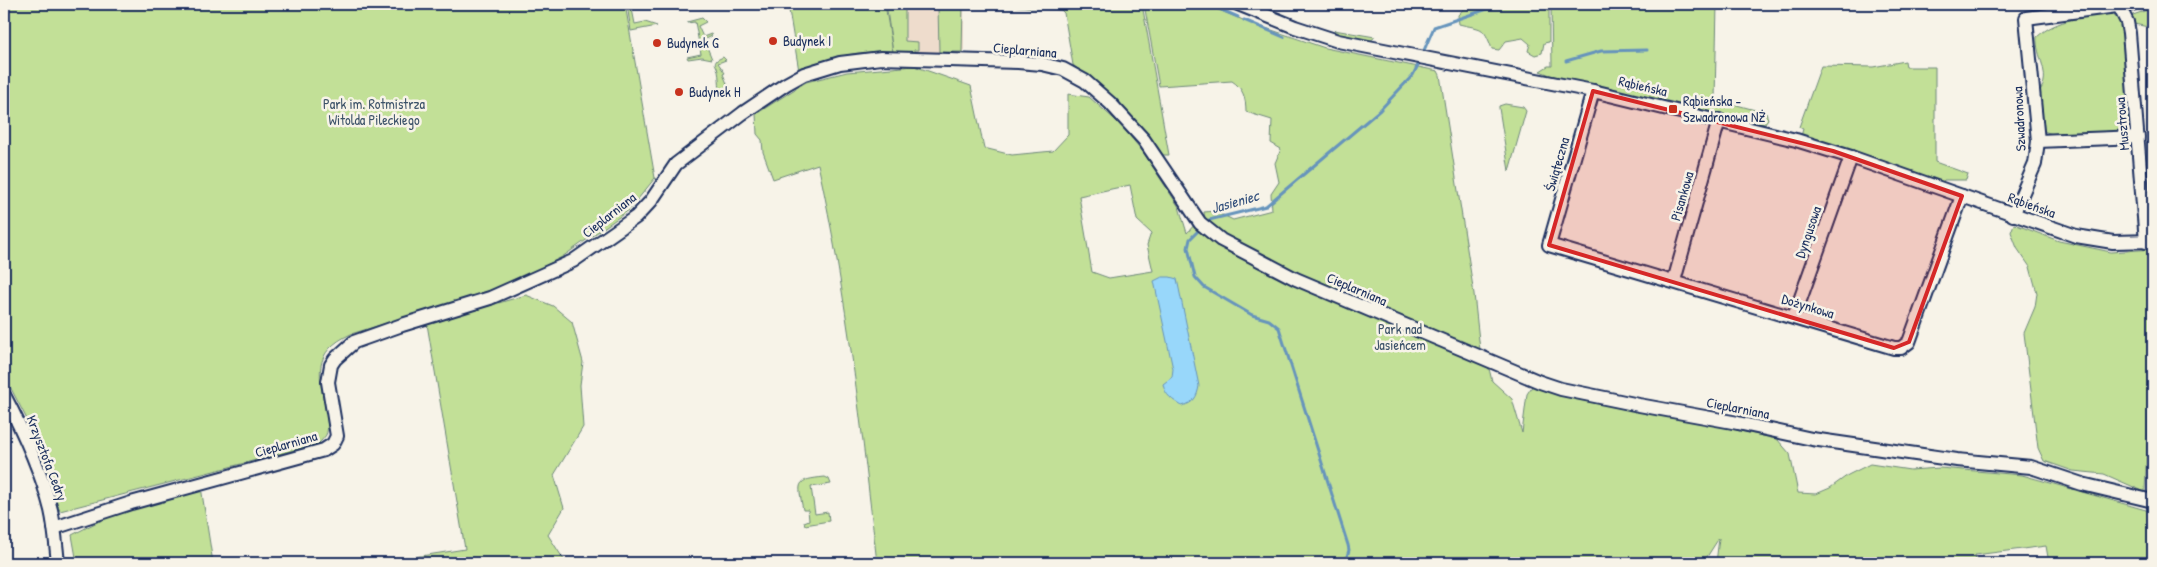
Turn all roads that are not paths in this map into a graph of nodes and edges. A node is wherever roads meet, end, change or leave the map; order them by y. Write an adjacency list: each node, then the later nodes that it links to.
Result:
1 (1238, 4): 3 (street, Rąbieńska)
2 (2126, 5): 5 (street, Musztrowa); 6 (street, Szwadronowa)
3 (1593, 91): 4 (street, Rąbieńska); 11 (street, Świąteczna)
4 (1720, 120): 7 (street, Rąbieńska); 12 (street, Pisankowa)
5 (2138, 137): 6 (street); 10 (street, Musztrowa)
6 (2038, 140): 9 (street, Szwadronowa)
7 (1851, 157): 8 (street, Rąbieńska); 13 (street, Dyngusowa)
8 (1962, 196): 9 (street, Rąbieńska); 13 (street, Dożynkowa)
9 (2013, 215): 10 (street, Rąbieńska)
10 (2150, 241)
11 (1549, 245): 12 (street, Dożynkowa)
12 (1674, 281): 13 (street, Dożynkowa)
13 (1794, 317)
14 (4, 395): 16 (street, Krzysztofa Cedry)
15 (2153, 501): 16 (street, Cieplarniana)
16 (54, 528): 17 (street, Krzysztofa Cedry)
17 (58, 563)

